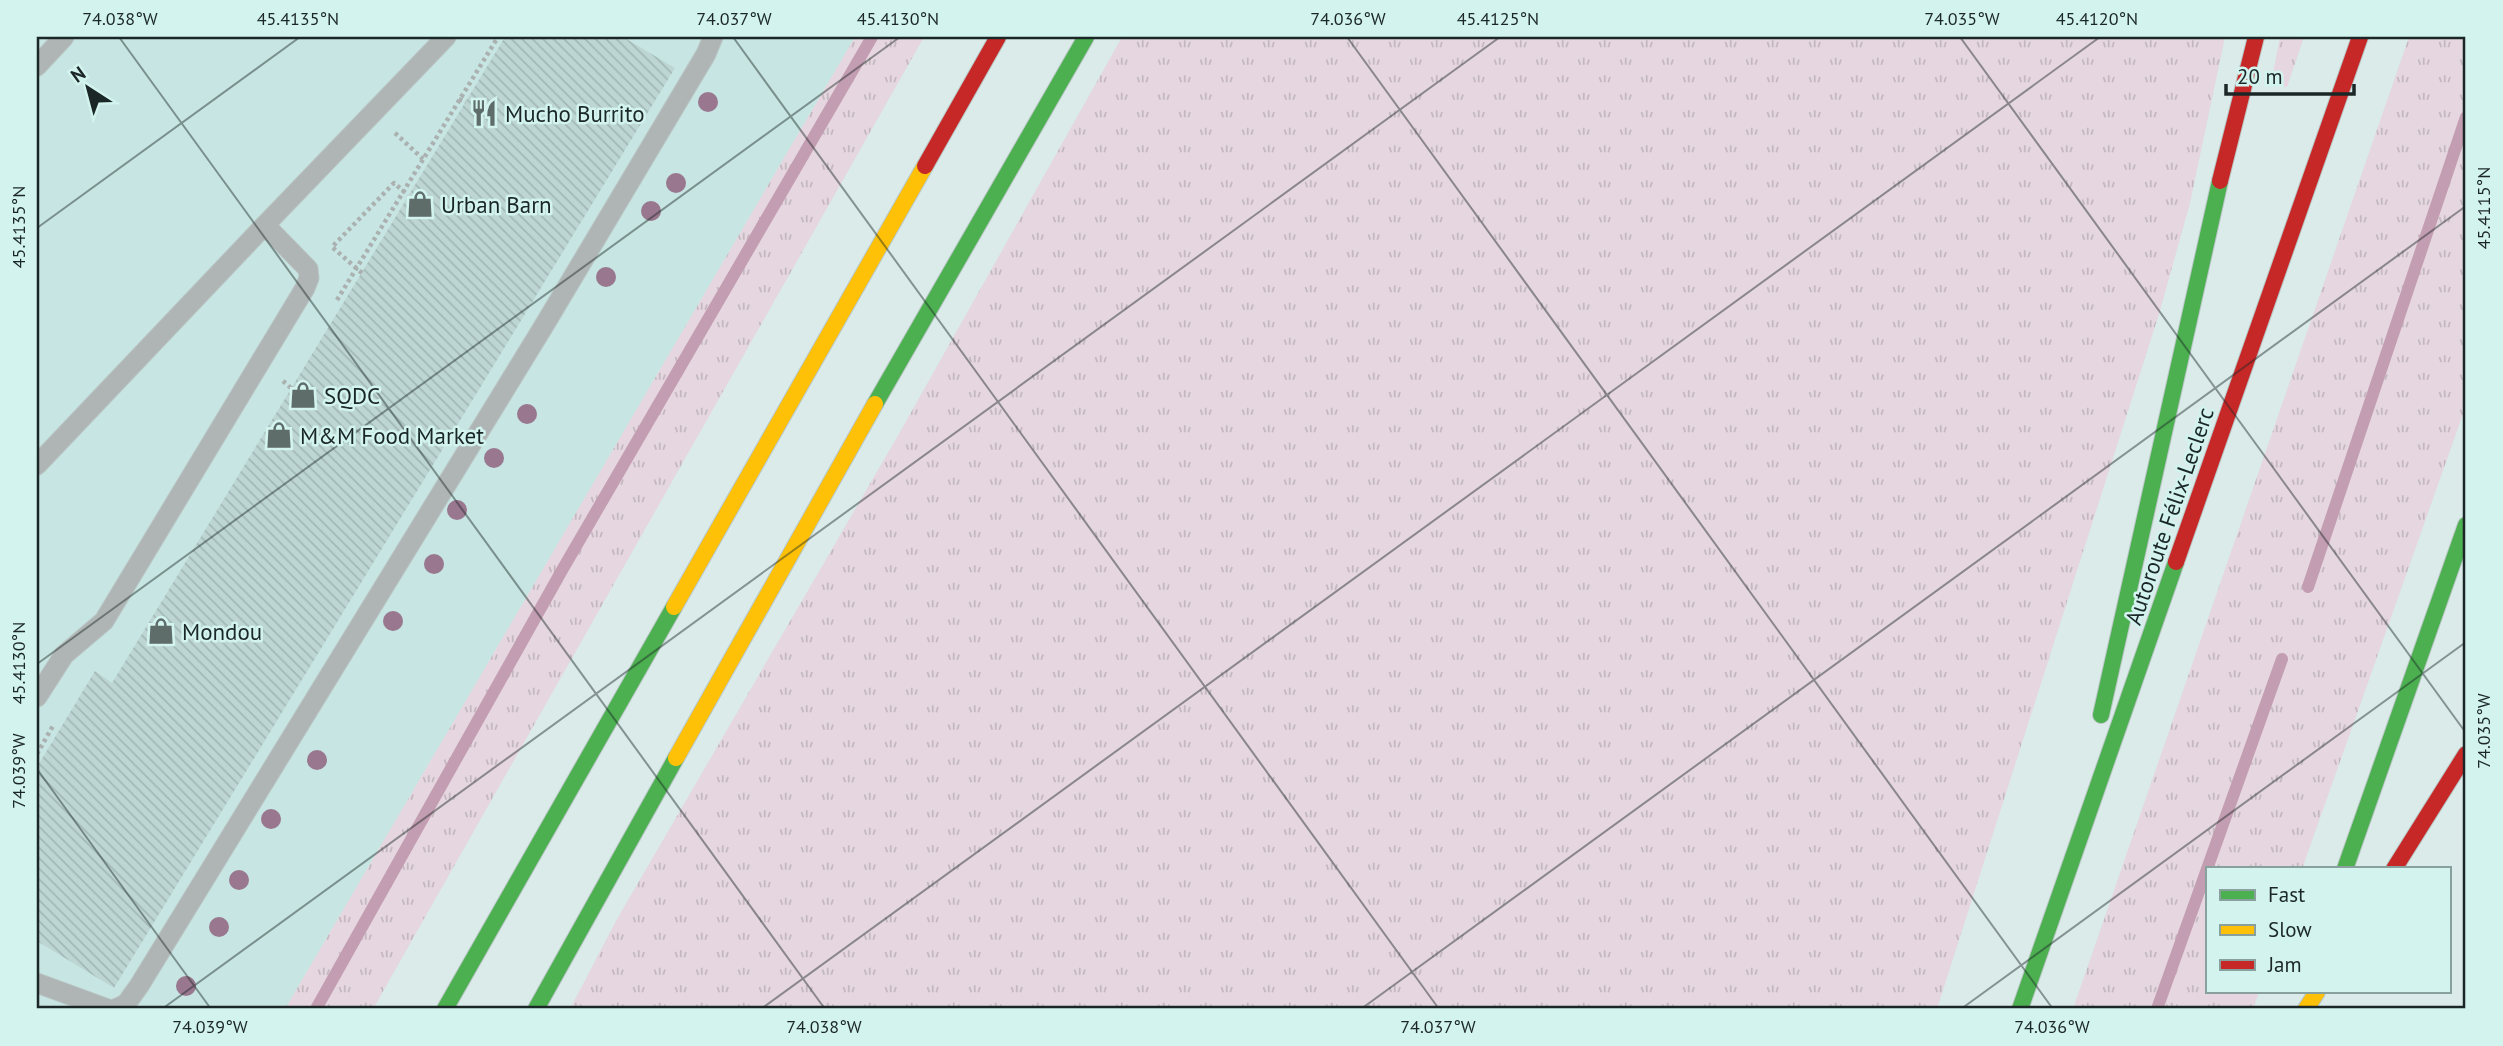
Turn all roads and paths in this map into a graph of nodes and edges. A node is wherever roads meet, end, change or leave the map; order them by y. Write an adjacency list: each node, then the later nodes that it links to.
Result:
1 (64, 37): 8 (lane)
2 (446, 37): 16 (lane)
3 (713, 37): 30 (lane)
4 (998, 37): 31 (highway)
5 (1086, 37): 32 (highway)
6 (2256, 37): 26 (highway)
7 (2360, 37): 26 (highway, Autoroute Félix-Leclerc)
8 (37, 65)
9 (472, 78): 10 (path)
10 (479, 80)
11 (459, 99): 12 (path)
12 (466, 103)
13 (442, 128): 14 (path)
14 (448, 132)
15 (408, 195): 17 (path)
16 (265, 225): 20 (lane); 22 (lane)
17 (362, 273)
18 (286, 383): 19 (path)
19 (291, 388)
20 (37, 465)
21 (2466, 524): 24 (highway)
22 (37, 697)
23 (2466, 754): 25 (highway)
24 (2346, 867)
25 (2395, 867)
26 (2065, 881): 33 (highway, Autoroute Félix-Leclerc)
27 (37, 983): 29 (lane)
28 (2316, 993): 34 (highway)
29 (108, 1009)
30 (115, 1009)
31 (445, 1009)
32 (536, 1009)
33 (2020, 1009)
34 (2306, 1009)

